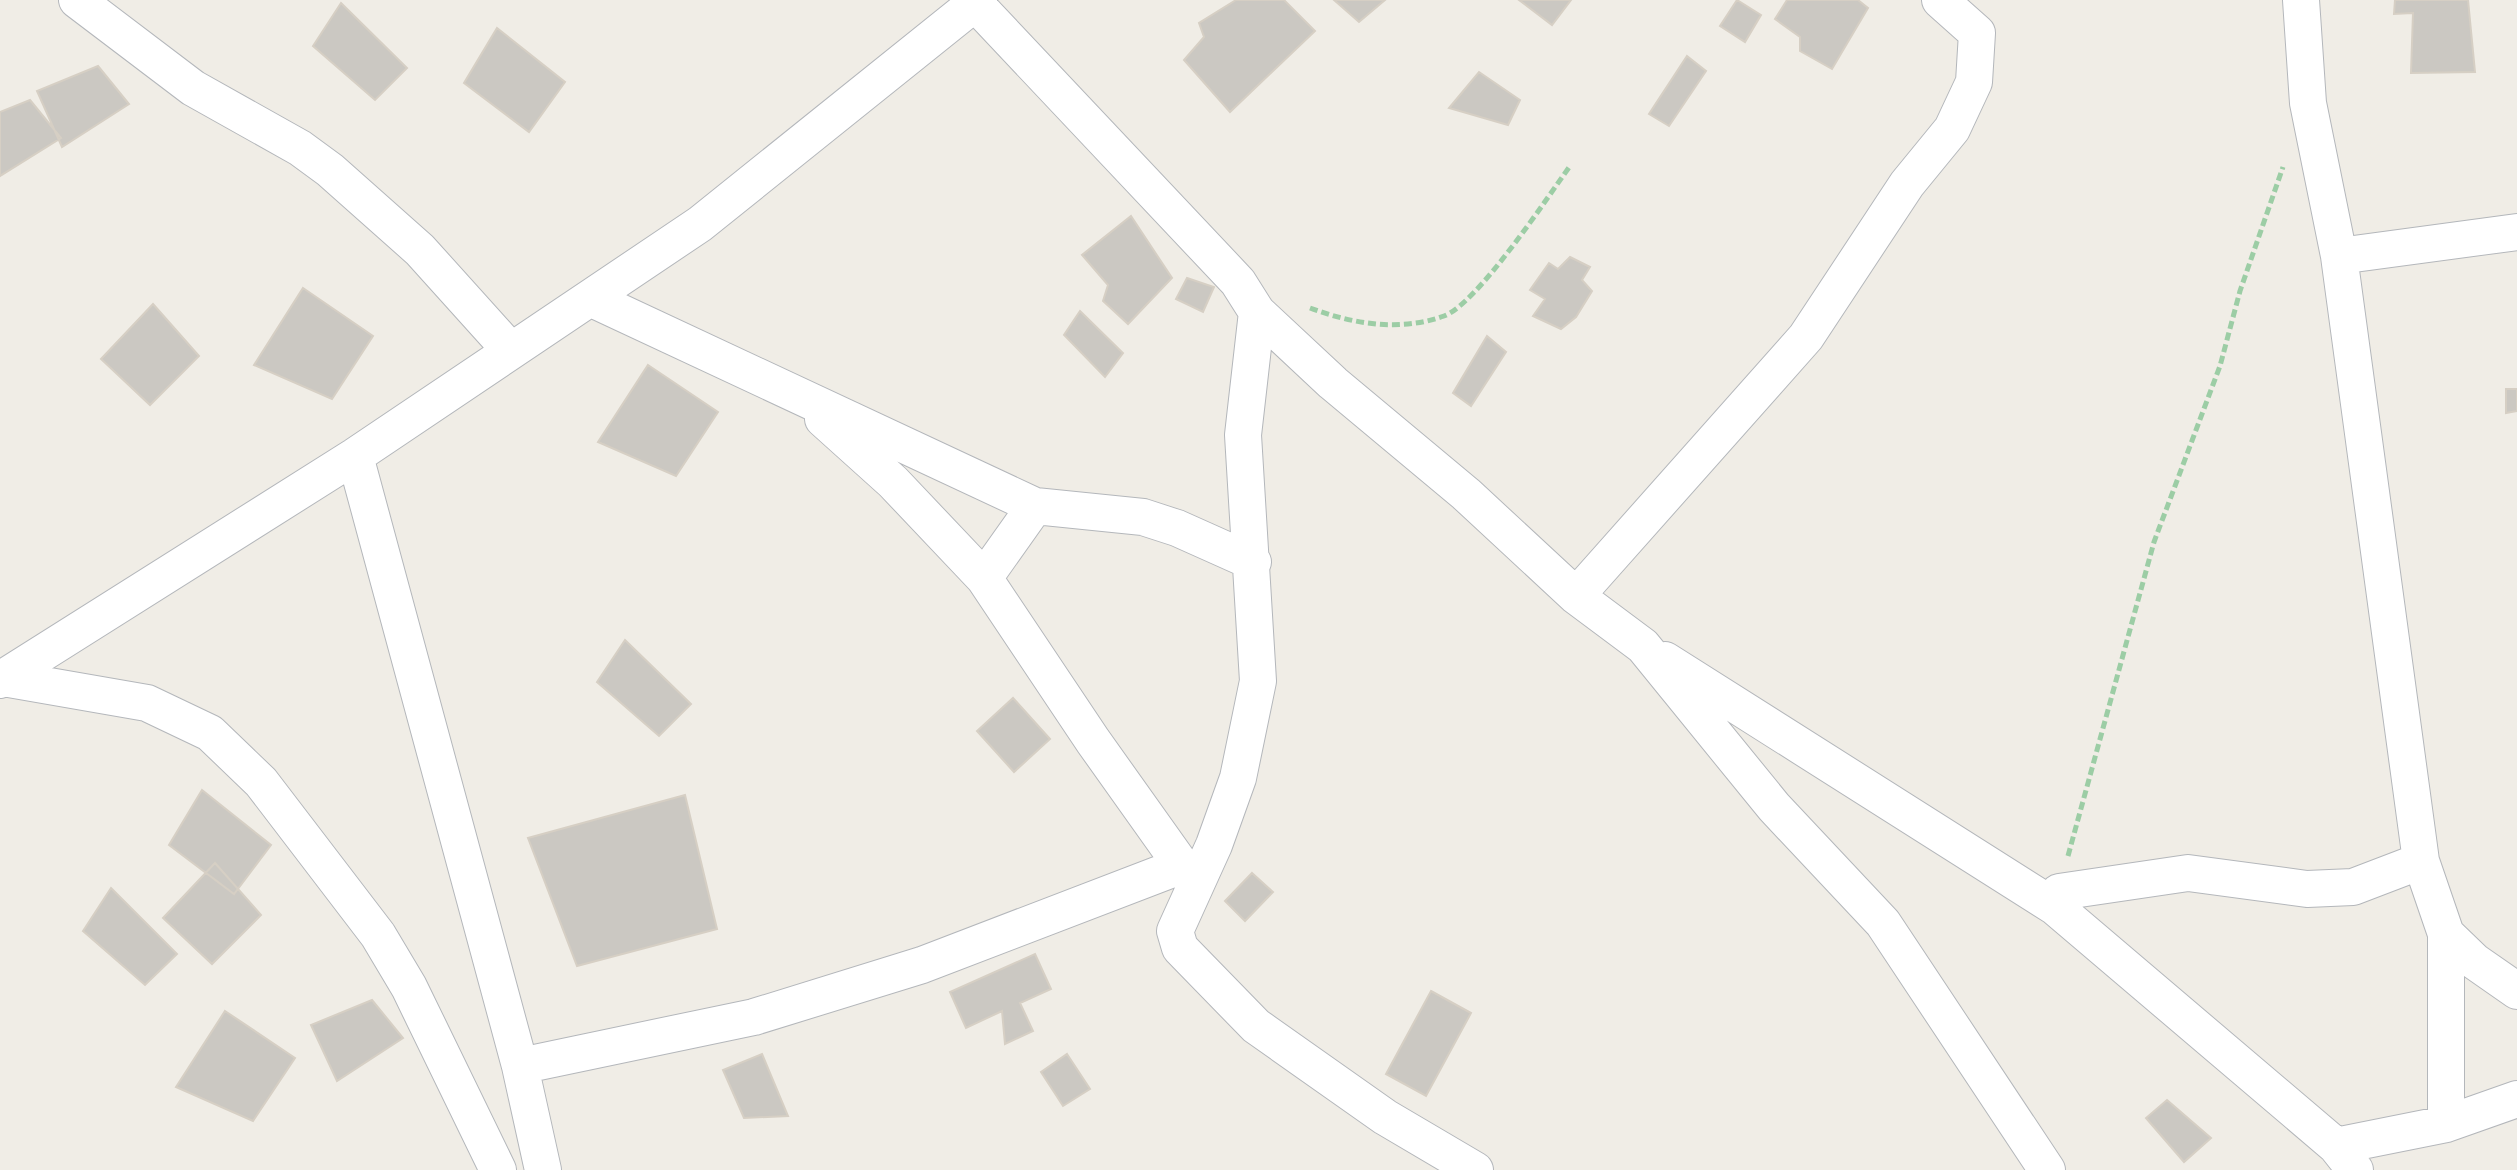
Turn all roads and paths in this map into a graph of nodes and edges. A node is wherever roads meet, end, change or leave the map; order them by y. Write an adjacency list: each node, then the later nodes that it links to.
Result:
1 (77, 0): 13 (street)
2 (1940, 0): 5 (street)
3 (2301, 0): 9 (street)
4 (975, 1): 10 (street); 12 (street)
5 (1981, 17): 19 (street)
6 (2285, 161): 24 (path)
7 (1570, 166): 11 (path)
8 (2517, 232): 9 (street)
9 (2339, 256): 22 (street)
10 (592, 299): 13 (street); 14 (street)
11 (1308, 307)
12 (1257, 312): 17 (street); 19 (street)
13 (511, 351): 15 (street)
14 (798, 396): 16 (street); 18 (street)
15 (355, 456): 21 (street); 27 (street)
16 (1035, 506): 17 (street); 18 (street)
17 (1253, 562): 23 (street)
18 (984, 578): 23 (street)
19 (1576, 596): 20 (street)
20 (1643, 646): 24 (street); 34 (street)
21 (2, 679): 31 (street)
22 (2421, 861): 24 (street); 25 (street)
23 (1189, 874): 27 (street); 33 (street)
24 (2057, 900): 30 (street)
25 (2446, 934): 26 (street); 29 (street)
26 (2517, 991)
27 (520, 1066): 32 (street)
28 (2517, 1099): 29 (street)
29 (2446, 1124): 30 (street)
30 (2346, 1158)
31 (498, 1170)
32 (543, 1170)
33 (1475, 1170)
34 (2047, 1170)

